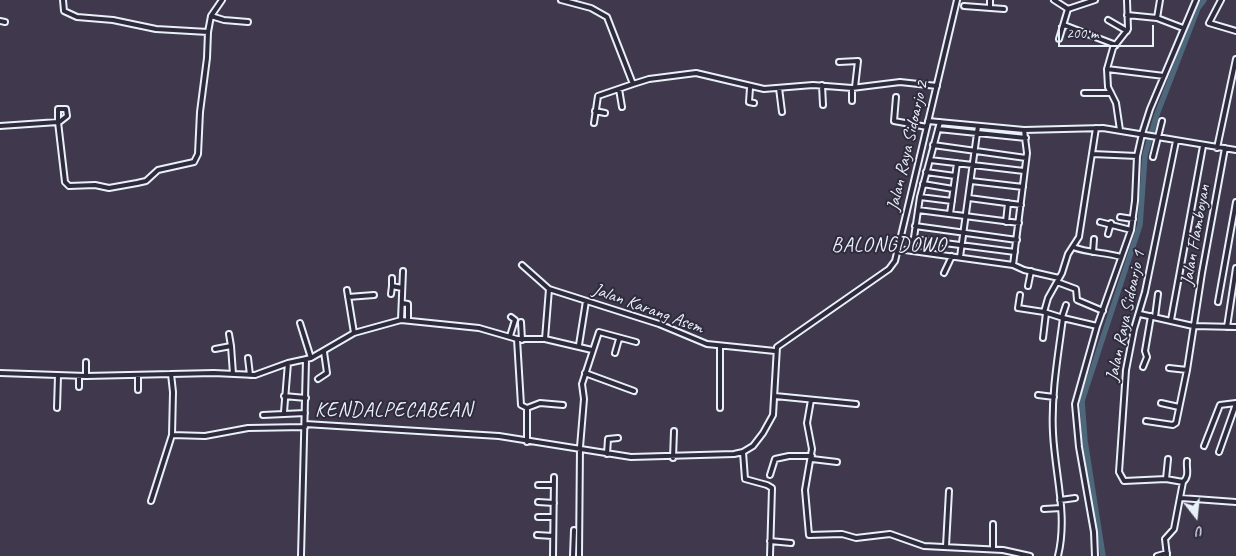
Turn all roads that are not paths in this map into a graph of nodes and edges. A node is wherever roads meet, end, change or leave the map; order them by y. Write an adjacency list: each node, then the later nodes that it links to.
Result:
1 (62, 0): 25 (street)
2 (222, 0): 17 (street)
3 (561, 0): 33 (street)
4 (957, 0): 35 (street, Jalan Raya Sidoarjo 2)
5 (990, 0): 13 (street)
6 (1054, 0): 14 (street)
7 (1095, 0): 14 (street)
8 (1127, 0): 16 (street)
9 (1160, 0): 18 (street)
10 (1196, 0): 22 (street)
11 (1221, 0): 24 (street)
12 (964, 6): 13 (street)
13 (990, 8): 15 (street)
14 (1068, 8): 21 (street)
15 (1004, 9)
16 (1127, 15): 18 (street); 23 (street)
17 (211, 16): 20 (street); 25 (street)
18 (1158, 18): 22 (street)
19 (1108, 20): 23 (street)
20 (248, 22)
21 (1064, 25): 26 (street); 27 (street)
22 (1183, 28): 31 (street)
23 (1127, 30): 27 (street)
24 (1236, 31)
25 (208, 32): 54 (street)
26 (1059, 40)
27 (1116, 44): 30 (street)
28 (1236, 60): 32 (street)
29 (839, 62): 36 (street)
30 (1107, 69): 31 (street); 41 (street)
31 (1164, 76): 62 (street)
32 (1234, 78): 68 (street)
33 (633, 84): 37 (street); 39 (street)
34 (822, 85): 36 (street); 38 (street); 45 (street)
35 (937, 86): 36 (street); 50 (street, Jalan Raya Sidoarjo 2)
36 (854, 87): 43 (street)
37 (750, 88): 38 (street); 44 (street)
38 (779, 88): 48 (street)
39 (619, 89): 46 (street); 47 (street)
40 (1084, 93): 41 (street)
41 (1111, 93): 60 (street)
42 (896, 97): 56 (street)
43 (852, 101)
44 (754, 103)
45 (823, 105)
46 (622, 107)
47 (595, 111): 49 (street); 53 (street)
48 (782, 112)
49 (606, 113)
50 (931, 121): 52 (street); 56 (street, Jalan Raya Sidoarjo 2)
51 (1162, 121): 63 (street)
52 (940, 122): 55 (street); 58 (street)
53 (594, 123)
54 (1, 126)
55 (978, 126): 59 (street); 61 (street)
56 (927, 127): 110 (street, Jalan Raya Sidoarjo 2)
57 (1096, 128): 59 (street); 60 (street); 72 (street)
58 (938, 129): 61 (street); 66 (street)
59 (1024, 130): 64 (street)
60 (1120, 130): 62 (street)
61 (977, 133): 64 (street); 71 (street)
62 (1143, 134): 63 (street); 73 (street)
63 (1157, 137): 65 (street); 75 (street)
64 (1026, 138): 74 (street)
65 (1176, 141): 67 (street); 141 (street, Jalan Raya Sidoarjo 1)
66 (933, 145): 71 (street); 76 (street)
67 (1203, 146): 68 (street); 147 (street)
68 (1217, 148): 69 (street)
69 (1225, 148): 70 (street); 151 (street, Jalan Flamboyan)
70 (1236, 150)
71 (975, 151): 74 (street); 78 (street)
72 (1092, 154): 73 (street); 109 (street)
73 (1137, 156): 96 (street)
74 (1026, 158): 80 (street)
75 (1153, 158)
76 (930, 160): 77 (street); 79 (street)
77 (958, 163): 78 (street); 81 (street)
78 (973, 165): 80 (street); 82 (street)
79 (926, 172): 81 (street); 83 (street)
80 (1024, 172): 84 (street)
81 (955, 176): 85 (street)
82 (971, 181): 84 (street); 87 (street)
83 (923, 184): 85 (street); 86 (street)
84 (1023, 187): 91 (street)
85 (953, 189): 88 (street)
86 (920, 197): 88 (street); 92 (street)
87 (969, 198): 90 (street); 94 (street)
88 (952, 201): 93 (street)
89 (1236, 202): 136 (street)
90 (1008, 203): 91 (street); 97 (street)
91 (1021, 205): 99 (street)
92 (918, 210): 93 (street); 101 (street)
93 (950, 214): 94 (street)
94 (967, 216): 97 (street); 103 (street)
95 (1120, 217): 96 (street)
96 (1133, 219): 102 (street)
97 (1006, 222): 99 (street)
98 (1100, 222): 100 (street)
99 (1019, 223): 107 (street)
100 (1110, 223): 102 (street); 104 (street)
101 (915, 226): 103 (street); 105 (street)
102 (1131, 230): 116 (street)
103 (964, 232): 107 (street); 108 (street)
104 (1108, 234)
105 (913, 238): 108 (street); 111 (street)
106 (1094, 239): 113 (street)
107 (1017, 240): 112 (street)
108 (962, 245): 112 (street); 115 (street)
109 (1073, 246): 113 (street); 124 (street)
110 (901, 250): 111 (street); 167 (street, Jalan Raya Sidoarjo 2)
111 (912, 251): 114 (street)
112 (1015, 252): 118 (street)
113 (1093, 252): 116 (street)
114 (952, 256): 115 (street); 122 (street)
115 (960, 257): 118 (street)
116 (1121, 257): 139 (street)
117 (522, 265): 128 (street, Jalan Karang Asem)
118 (1013, 265): 121 (street)
119 (1236, 268): 152 (street)
120 (403, 271): 127 (street)
121 (1031, 271): 124 (street); 126 (street)
122 (944, 273)
123 (392, 278): 125 (street)
124 (1058, 280): 139 (street); 140 (street)
125 (392, 286): 127 (street); 130 (street)
126 (1028, 286)
127 (402, 288): 137 (street)
128 (549, 289): 135 (street, Jalan Karang Asem); 159 (street)
129 (346, 290): 134 (street)
130 (391, 294)
131 (1158, 294): 142 (street)
132 (374, 295): 134 (street)
133 (1020, 295): 140 (street)
134 (348, 297): 154 (street)
135 (586, 301): 162 (street); 164 (street, Jalan Karang Asem)
136 (1218, 302)
137 (402, 303): 145 (street); 146 (street)
138 (1066, 305): 144 (street)
139 (1103, 311): 150 (street)
140 (1045, 313): 144 (street); 157 (street)
141 (1140, 314): 142 (street); 227 (street, Jalan Raya Sidoarjo 1)
142 (1153, 316): 147 (street); 174 (street)
143 (510, 317): 156 (street)
144 (1063, 318): 150 (street); 195 (street)
145 (401, 320): 146 (street); 154 (street)
146 (408, 320): 156 (street)
147 (1171, 320): 151 (street)
148 (521, 322): 158 (street)
149 (300, 323): 171 (street)
150 (1098, 326): 259 (street)
151 (1193, 326): 152 (street); 177 (street, Jalan Flamboyan)
152 (1227, 327): 153 (street)
153 (1236, 327)
154 (354, 333): 168 (street)
155 (229, 334): 163 (street)
156 (510, 336): 158 (street)
157 (1043, 338)
158 (520, 339): 159 (street); 204 (street)
159 (545, 339): 162 (street)
160 (619, 339): 161 (street); 166 (street); 169 (street)
161 (636, 342)
162 (579, 345): 166 (street)
163 (231, 346): 165 (street); 182 (street)
164 (720, 347): 167 (street, Jalan Karang Asem); 205 (street)
165 (215, 349)
166 (592, 350): 179 (street)
167 (775, 351): 194 (street)
168 (324, 352): 171 (street); 188 (street)
169 (615, 353)
170 (248, 358): 187 (street)
171 (309, 359): 173 (street); 196 (street)
172 (86, 362): 186 (street)
173 (288, 362): 187 (street); 193 (street)
174 (1143, 367)
175 (178, 368): 181 (street)
176 (1169, 368): 177 (street)
177 (1187, 370): 202 (street, Jalan Flamboyan)
178 (0, 373): 184 (street)
179 (585, 373): 191 (street); 216 (street)
180 (170, 374): 181 (street); 183 (street); 212 (street)
181 (178, 374): 182 (street)
182 (233, 374): 187 (street)
183 (138, 375): 186 (street); 190 (street)
184 (58, 376): 185 (street); 203 (street)
185 (79, 376): 186 (street); 189 (street)
186 (86, 376)
187 (250, 376)
188 (318, 379)
189 (79, 387)
190 (138, 390)
191 (634, 391)
192 (1038, 395): 195 (street)
193 (284, 396): 196 (street); 206 (street)
194 (777, 396): 197 (street); 219 (street)
195 (1054, 397): 234 (street)
196 (306, 398): 207 (street)
197 (810, 400): 199 (street); 220 (street)
198 (1161, 403): 202 (street)
199 (856, 404)
200 (1236, 404): 215 (street); 217 (street)
201 (563, 405): 204 (street)
202 (1178, 407): 209 (street, Jalan Flamboyan)
203 (56, 408)
204 (527, 408): 214 (street)
205 (720, 408)
206 (284, 412): 207 (street); 208 (street)
207 (306, 413): 210 (street)
208 (263, 414)
209 (1146, 421)
210 (305, 425): 212 (street); 214 (street); 252 (street)
211 (674, 431): 221 (street)
212 (172, 435): 235 (street)
213 (618, 438): 218 (street)
214 (527, 442): 216 (street)
215 (1204, 446)
216 (580, 450): 218 (street); 255 (street)
217 (1219, 452)
218 (607, 454): 221 (street)
219 (744, 455): 221 (street); 247 (street)
220 (812, 457): 224 (street); 225 (street); 249 (street)
221 (673, 458)
222 (1168, 459): 227 (street)
223 (1187, 461): 228 (street)
224 (837, 462)
225 (770, 475)
226 (554, 477): 230 (street)
227 (1166, 479): 228 (street, Jalan Raya Sidoarjo 1)
228 (1183, 482): 233 (street)
229 (538, 485): 230 (street)
230 (554, 485): 237 (street)
231 (949, 492): 249 (street)
232 (1075, 498): 234 (street)
233 (1181, 498): 238 (street); 251 (street)
234 (1060, 500): 239 (street)
235 (151, 502)
236 (538, 502): 237 (street)
237 (554, 502): 242 (street)
238 (1236, 502)
239 (1061, 508): 240 (street); 258 (street)
240 (1044, 509)
241 (538, 517): 242 (street)
242 (553, 517): 246 (street)
243 (993, 524): 250 (street)
244 (574, 530): 254 (street)
245 (538, 535): 246 (street)
246 (553, 536): 253 (street)
247 (770, 541): 248 (street); 256 (street)
248 (790, 543)
249 (946, 546): 250 (street)
250 (993, 549): 257 (street)
251 (1167, 554): 260 (street)
252 (301, 556)
253 (553, 556)
254 (573, 556)
255 (579, 556)
256 (770, 556)
257 (1030, 556)
258 (1058, 556)
259 (1095, 556)
260 (1157, 556)

